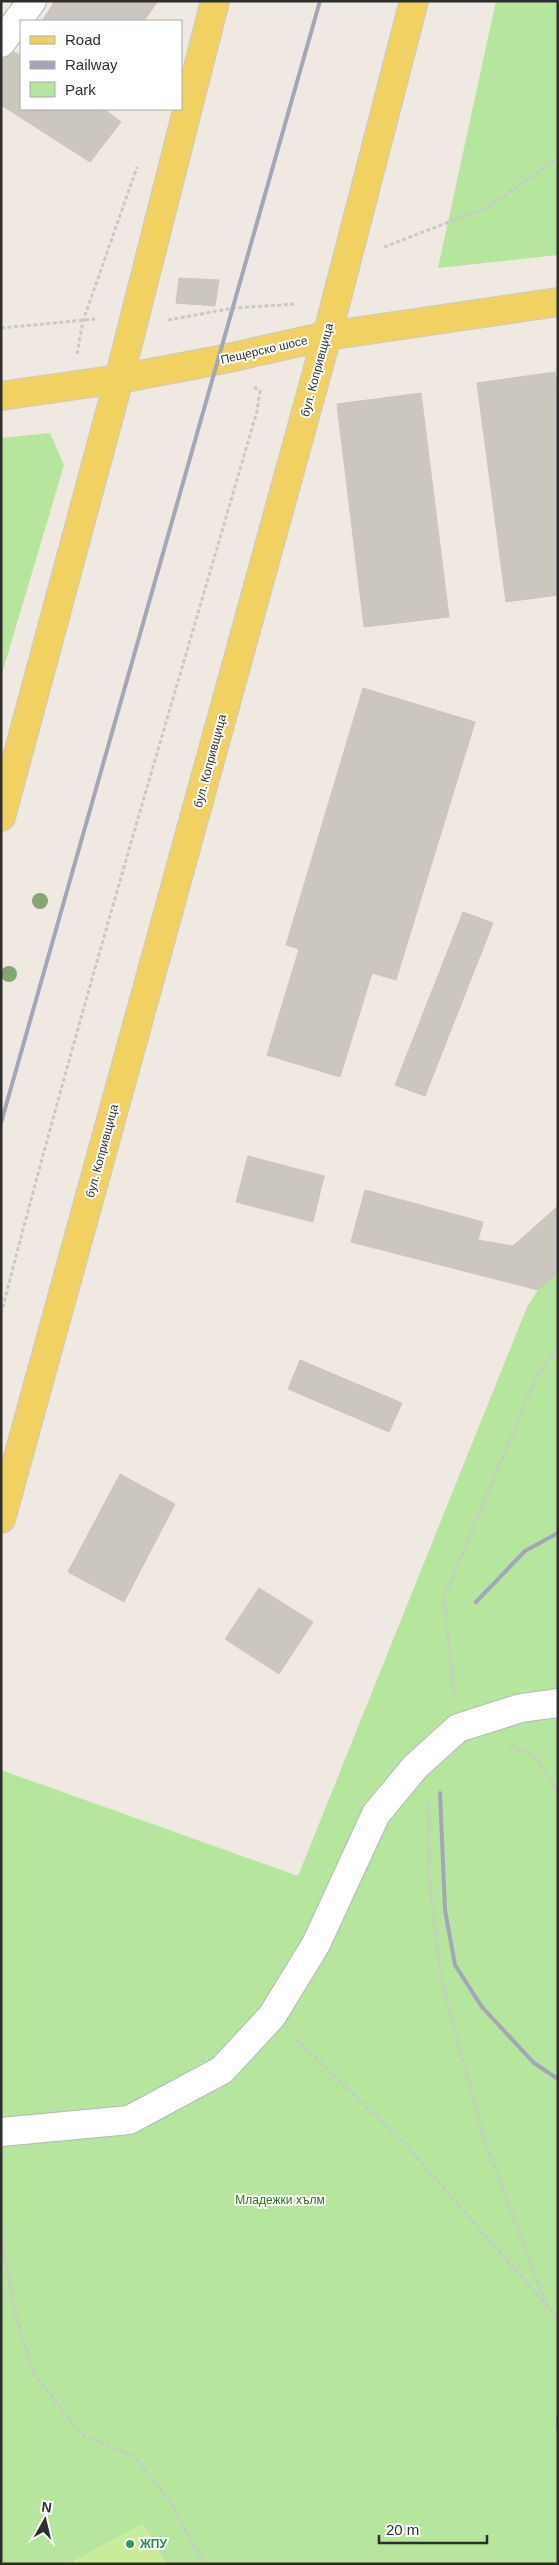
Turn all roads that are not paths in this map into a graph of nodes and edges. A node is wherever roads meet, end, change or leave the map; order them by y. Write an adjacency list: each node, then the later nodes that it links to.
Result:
1 (32, 1): 4 (lane)
2 (215, 1): 7 (main road)
3 (414, 1): 6 (main road, бул. Копривщица)
4 (1, 43)
5 (558, 302): 6 (main road, Пещерско шосе)
6 (327, 336): 7 (main road, Пещерско шосе); 10 (main road, бул. Копривщица)
7 (119, 379): 8 (main road, Пещерско шосе); 9 (main road)
8 (1, 396)
9 (1, 817)
10 (1, 1519)
11 (558, 1703): 12 (lane)
12 (1, 2132)

